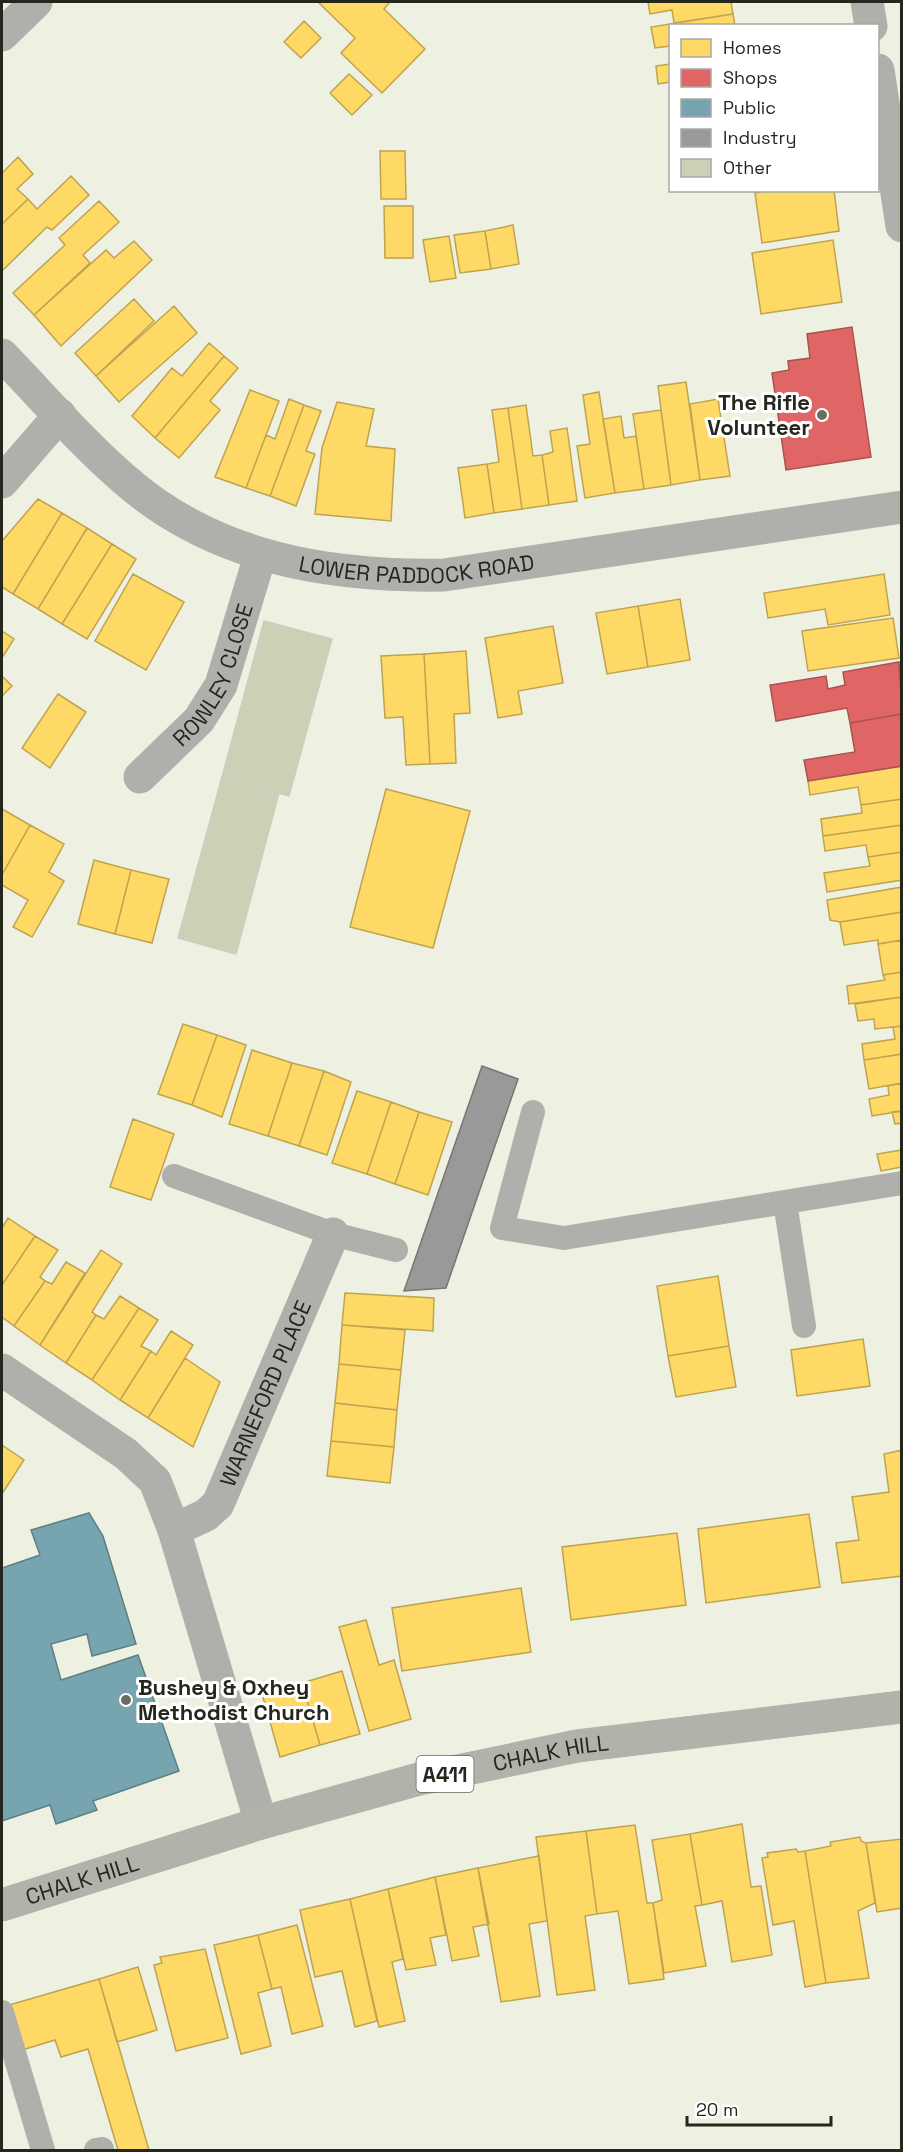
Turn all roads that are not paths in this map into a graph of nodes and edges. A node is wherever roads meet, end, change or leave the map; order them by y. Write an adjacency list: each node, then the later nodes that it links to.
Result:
1 (36, 2): 4 (street)
2 (867, 2): 3 (street)
3 (871, 24)
4 (2, 35)
5 (879, 76): 6 (street)
6 (902, 226)
7 (2, 355): 8 (street, LOWER PADDOCK ROAD)
8 (60, 415): 9 (street); 11 (street, LOWER PADDOCK ROAD)
9 (2, 482)
10 (902, 507): 11 (street, LOWER PADDOCK ROAD)
11 (260, 556): 12 (street, ROWLEY CLOSE)
12 (140, 777)
13 (533, 1112): 16 (lane)
14 (174, 1176): 17 (lane)
15 (902, 1183): 16 (lane)
16 (785, 1202): 19 (lane)
17 (333, 1234): 18 (lane); 21 (street, WARNEFORD PLACE)
18 (396, 1250)
19 (804, 1326)
20 (2, 1370): 21 (street)
21 (174, 1530): 23 (street)
22 (902, 1707): 23 (main road, CHALK HILL / A411)
23 (261, 1823): 24 (main road, CHALK HILL / A411)
24 (2, 1905)
25 (2, 2012): 26 (lane)
26 (43, 2151)

